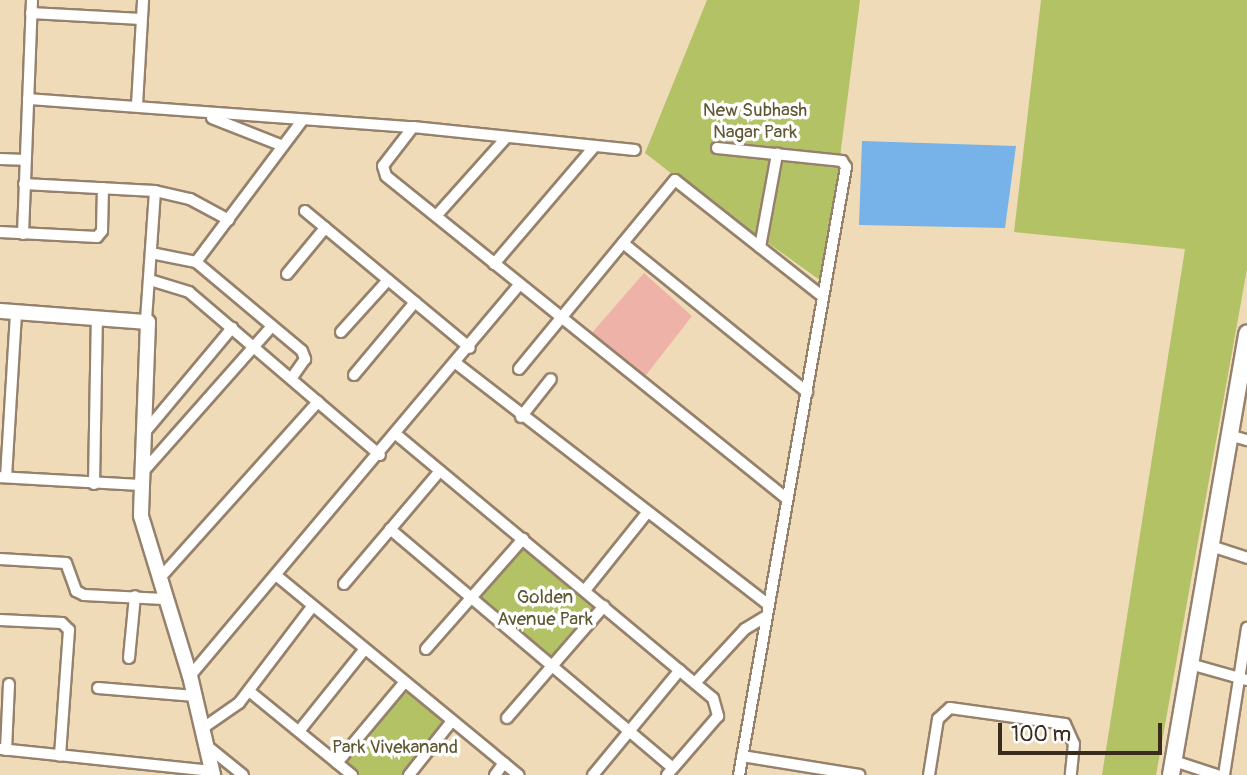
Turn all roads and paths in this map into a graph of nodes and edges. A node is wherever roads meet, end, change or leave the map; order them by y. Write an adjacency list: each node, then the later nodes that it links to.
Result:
1 (32, 0): 3 (street)
2 (143, 0): 4 (street)
3 (31, 13): 4 (street); 5 (street)
4 (141, 19): 6 (street)
5 (28, 99): 6 (street); 17 (street)
6 (137, 105): 7 (street)
7 (200, 113): 8 (street); 11 (street)
8 (301, 122): 9 (street); 11 (street)
9 (413, 127): 10 (street); 22 (street)
10 (505, 139): 12 (street); 22 (street)
11 (283, 146): 23 (street)
12 (594, 147): 14 (street); 31 (street)
13 (718, 148): 15 (street)
14 (635, 150)
15 (777, 154): 28 (street); 36 (street)
16 (0, 159): 17 (street)
17 (25, 160): 18 (street)
18 (24, 184): 19 (street); 26 (street)
19 (103, 188): 20 (street); 26 (street)
20 (155, 191): 23 (street); 29 (street)
21 (305, 211): 24 (street)
22 (437, 215): 31 (street)
23 (229, 220): 30 (street)
24 (325, 228): 32 (street); 34 (street)
25 (0, 232): 26 (street)
26 (23, 234)
27 (623, 243): 28 (street); 41 (street); 54 (street)
28 (760, 247): 36 (street)
29 (151, 253): 30 (street); 33 (street)
30 (196, 262): 43 (street)
31 (494, 264): 35 (street)
32 (287, 274)
33 (150, 280): 42 (street); 44 (street)
34 (388, 280): 37 (street); 45 (street)
35 (519, 285): 41 (street); 48 (street)
36 (822, 296): 54 (street)
37 (415, 302): 48 (street); 51 (street)
38 (0, 311): 39 (street)
39 (16, 312): 40 (street); 63 (street)
40 (97, 317): 42 (street); 65 (street)
41 (559, 318): 50 (street); 66 (street)
42 (146, 320): 57 (street)
43 (272, 326): 47 (street); 52 (street)
44 (232, 328): 47 (street); 57 (street)
45 (341, 332)
46 (1247, 333): 59 (main road)
47 (254, 347): 52 (street); 64 (street)
48 (470, 348): 49 (street)
49 (457, 364): 56 (street); 58 (street)
50 (519, 369)
51 (354, 374)
52 (291, 379): 55 (street)
53 (551, 379): 56 (street)
54 (807, 392): 66 (street)
55 (318, 402): 61 (street); 74 (street)
56 (521, 417): 67 (street)
57 (145, 432): 64 (street)
58 (397, 435): 61 (street); 62 (street)
59 (1229, 435): 60 (street); 70 (main road)
60 (1247, 440)
61 (380, 455): 73 (street)
62 (440, 471): 68 (street); 69 (street)
63 (3, 477): 65 (street)
64 (141, 479): 65 (street); 74 (street)
65 (94, 484)
66 (786, 498): 80 (street)
67 (646, 514): 76 (street); 80 (street)
68 (390, 529): 75 (street); 78 (street)
69 (523, 540): 76 (street); 78 (street)
70 (1210, 546): 71 (street); 89 (main road)
71 (1247, 558)
72 (0, 559): 77 (street)
73 (277, 576): 82 (street); 92 (street)
74 (159, 579): 79 (street)
75 (344, 584)
76 (586, 589): 81 (street)
77 (135, 597): 79 (street); 88 (street)
78 (471, 597): 86 (street); 90 (street)
79 (164, 599): 92 (street)
80 (766, 604): 83 (street)
81 (604, 606): 90 (street); 91 (street)
82 (312, 607): 87 (street); 98 (street)
83 (765, 617): 95 (street); 107 (street)
84 (0, 620): 108 (street)
85 (1247, 628): 93 (street)
86 (426, 649)
87 (363, 650): 94 (street); 103 (street)
88 (129, 658)
89 (1190, 664): 93 (street); 111 (main road)
90 (552, 667): 100 (street); 104 (street)
91 (680, 670): 95 (street); 104 (street)
92 (190, 676): 99 (street)
93 (1243, 679): 126 (street)
94 (404, 683): 101 (street); 109 (street)
95 (695, 683): 112 (street)
96 (9, 684): 106 (street)
97 (99, 688): 99 (street)
98 (249, 691): 102 (street); 103 (street)
99 (195, 696): 102 (street)
100 (508, 718)
101 (452, 721): 110 (street); 117 (street)
102 (203, 728): 105 (street)
103 (300, 730): 109 (street)
104 (629, 731): 112 (street); 120 (street)
105 (207, 746): 113 (street); 115 (street)
106 (3, 749): 108 (street)
107 (742, 755): 114 (street); 121 (street)
108 (60, 756): 113 (street)
109 (338, 762): 116 (street)
110 (504, 764): 118 (street); 119 (street)
111 (1173, 768): 125 (street)
112 (670, 771)
113 (213, 773)
114 (829, 773): 122 (street)
115 (243, 775)
116 (352, 775)
117 (409, 775)
118 (495, 775)
119 (518, 775)
120 (593, 775)
121 (739, 775)
122 (859, 775)
123 (929, 775): 124 (street)
124 (1071, 775)
125 (1217, 775)
126 (1224, 775)

